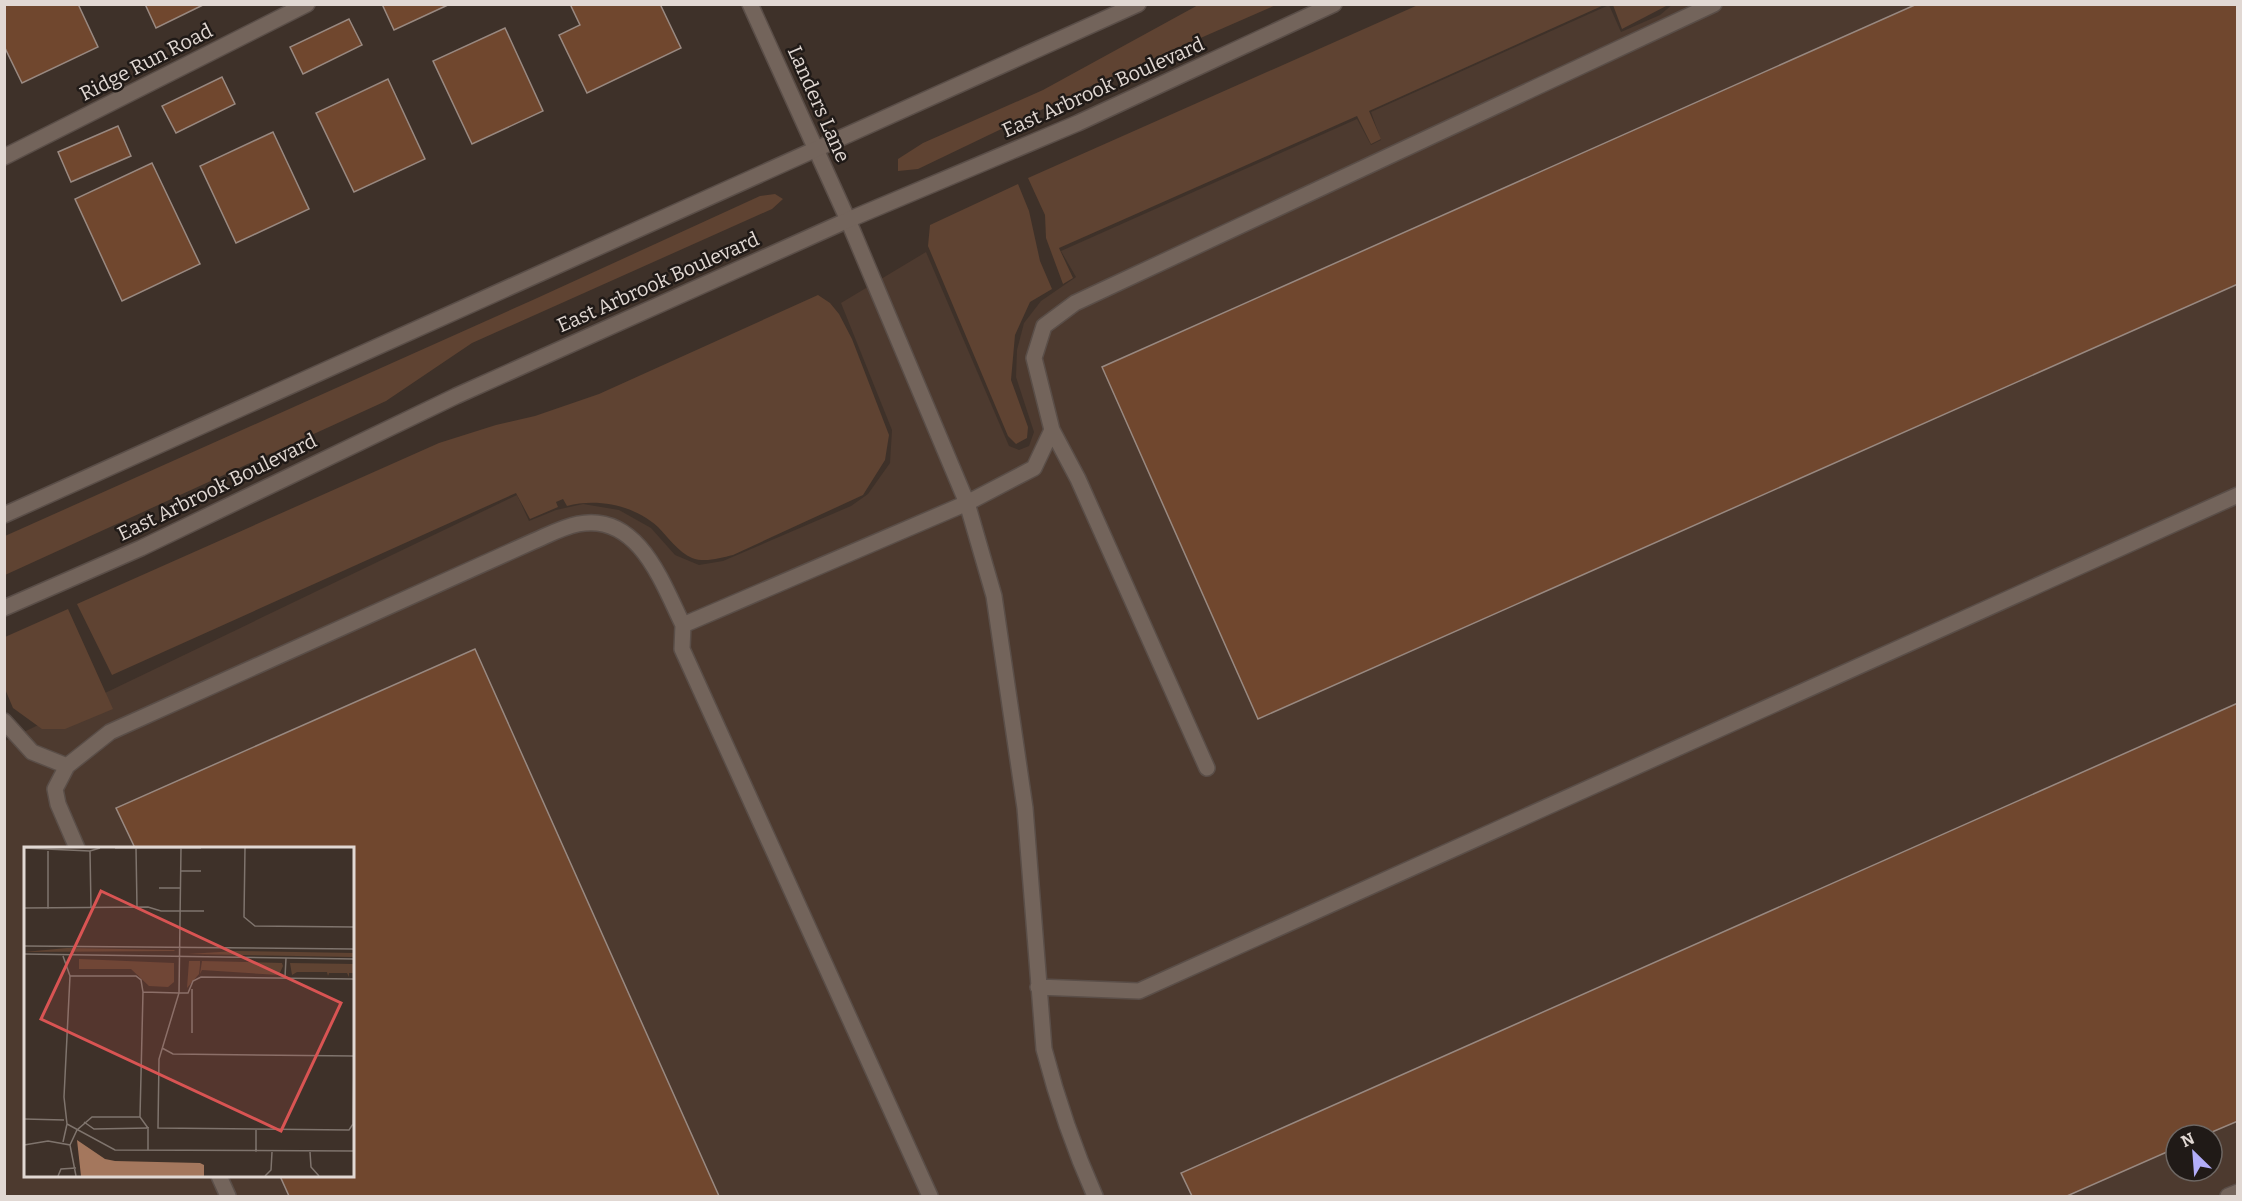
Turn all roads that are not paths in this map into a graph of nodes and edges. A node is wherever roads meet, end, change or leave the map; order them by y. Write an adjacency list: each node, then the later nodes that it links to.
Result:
1 (307, 4): 7 (street, Ridge Run Road)
2 (750, 4): 6 (street, Landers Lane)
3 (1138, 4): 6 (street)
4 (1334, 4): 8 (street, East Arbrook Boulevard)
5 (1714, 4): 9 (street)
6 (817, 151): 8 (street, Landers Lane); 12 (street)
7 (4, 157)
8 (848, 220): 11 (street, Landers Lane); 13 (street, East Arbrook Boulevard)
9 (1052, 430): 11 (street); 17 (street)
10 (2238, 495): 19 (street)
11 (968, 503): 14 (street); 19 (street, Landers Lane)
12 (4, 515)
13 (4, 608)
14 (682, 625): 16 (street); 23 (street)
15 (4, 721): 16 (street)
16 (67, 766): 18 (street)
17 (1207, 768)
18 (76, 847)
19 (1038, 987): 24 (street, Landers Lane)
20 (219, 1177): 22 (street)
21 (2238, 1192): 25 (street)
22 (228, 1197)
23 (930, 1197)
24 (1095, 1197)
25 (2228, 1197)

